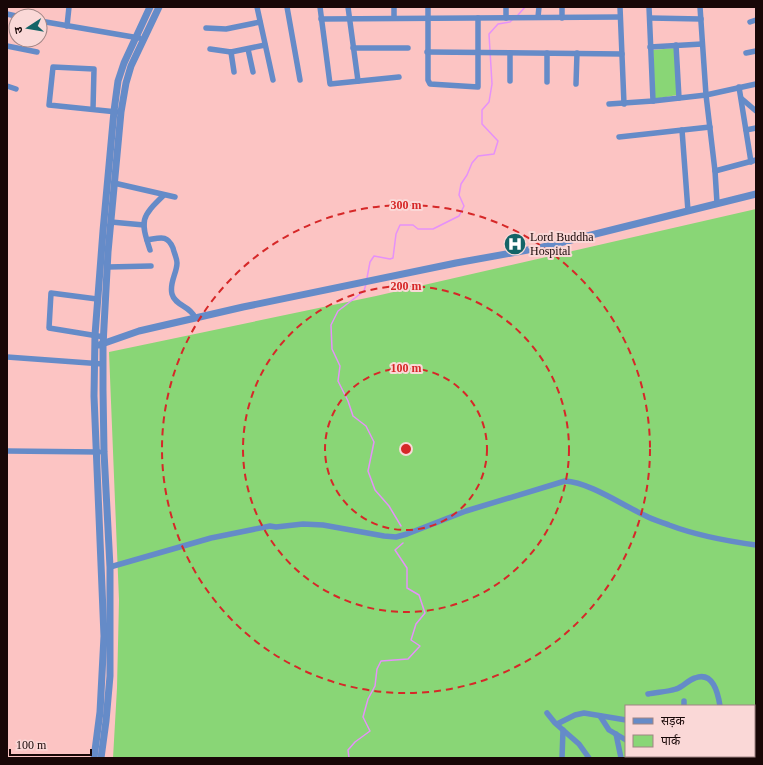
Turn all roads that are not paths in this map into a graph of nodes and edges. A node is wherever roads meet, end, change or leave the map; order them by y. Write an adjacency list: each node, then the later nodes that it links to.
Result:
1 (70, 7): 31 (street)
2 (150, 7): 33 (street)
3 (159, 7): 34 (street)
4 (257, 7): 29 (street)
5 (287, 7): 58 (street)
6 (320, 7): 24 (street)
7 (348, 7): 17 (street)
8 (394, 7): 18 (street)
9 (428, 7): 25 (street)
10 (506, 7): 20 (street)
11 (539, 7): 21 (street)
12 (562, 7): 22 (street)
13 (620, 7): 16 (street)
14 (649, 7): 23 (street)
15 (700, 7): 26 (street)
16 (620, 17): 22 (street); 53 (street)
17 (349, 18): 18 (street); 24 (street); 40 (street)
18 (394, 18): 25 (street)
19 (478, 18): 20 (street); 25 (street); 48 (street)
20 (508, 18): 21 (street)
21 (538, 18): 22 (street)
22 (562, 18)
23 (650, 18): 26 (street); 39 (street)
24 (321, 19): 59 (street)
25 (428, 19): 47 (street)
26 (701, 19): 35 (street)
27 (756, 20): 30 (street)
28 (48, 22): 31 (street)
29 (260, 22): 32 (street); 36 (street)
30 (750, 22)
31 (67, 26): 33 (street)
32 (206, 28)
33 (136, 38): 34 (street); 75 (street)
34 (145, 39): 75 (street)
35 (702, 44): 37 (street); 67 (street)
36 (265, 45): 43 (street); 57 (street)
37 (676, 45): 39 (street); 68 (street)
38 (7, 46): 45 (street)
39 (650, 47): 70 (street)
40 (353, 48): 41 (street); 59 (street)
41 (408, 48)
42 (210, 49): 46 (street)
43 (248, 49): 46 (street); 55 (street)
44 (756, 51): 52 (street)
45 (38, 52)
46 (231, 52): 54 (street)
47 (427, 52): 48 (street); 48 (street)
48 (481, 52): 49 (street)
49 (510, 53): 50 (street); 60 (street)
50 (547, 53): 51 (street); 61 (street)
51 (577, 53): 53 (street); 62 (street)
52 (746, 53)
53 (622, 54): 72 (street)
54 (234, 72)
55 (253, 72)
56 (399, 77): 59 (street)
57 (273, 80)
58 (300, 80)
59 (358, 81)
60 (510, 81)
61 (547, 82)
62 (576, 84)
63 (756, 84): 65 (street)
64 (7, 86): 66 (street)
65 (739, 87): 67 (street); 69 (street)
66 (16, 89)
67 (706, 95): 68 (street); 76 (street)
68 (679, 98): 70 (street)
69 (742, 99): 74 (street); 79 (street)
70 (653, 101): 72 (street)
71 (609, 104): 72 (street)
72 (624, 104)
73 (93, 109): 73 (street); 75 (street)
74 (756, 111)
75 (117, 112): 81 (street)
76 (710, 126): 78 (street); 83 (street)
77 (756, 128): 79 (street)
78 (682, 130): 80 (street); 89 (street)
79 (746, 130): 82 (street)
80 (619, 137)
81 (113, 155): 84 (street); 96 (street)
82 (753, 161): 83 (street)
83 (715, 171): 88 (street)
84 (114, 183): 86 (street); 90 (street)
85 (756, 194): 88 (street)
86 (164, 195): 87 (street); 91 (street)
87 (175, 198)
88 (717, 203): 89 (street)
89 (688, 211): 97 (street)
90 (111, 222): 91 (street); 95 (street)
91 (144, 225): 92 (street)
92 (147, 240): 93 (street); 97 (street)
93 (150, 250)
94 (151, 266): 95 (street)
95 (108, 267): 99 (street)
96 (97, 299): 98 (street); 98 (street)
97 (195, 318): 100 (street)
98 (95, 335): 99 (street); 101 (street)
99 (104, 337): 100 (street)
100 (103, 345): 101 (street); 104 (street)
101 (95, 346): 103 (street)
102 (7, 357): 103 (street)
103 (94, 363): 104 (street); 106 (street)
104 (103, 364): 106 (street)
105 (7, 451): 106 (street)
106 (100, 452): 108 (street); 118 (street)
107 (756, 545): 108 (street)
108 (110, 567): 119 (street)
109 (648, 694): 110 (street)
110 (720, 705)
111 (547, 713): 114 (street)
112 (600, 716): 113 (street); 114 (street); 116 (street)
113 (625, 720)
114 (556, 724): 115 (street)
115 (563, 730): 120 (street); 121 (street)
116 (616, 734): 117 (street); 122 (street)
117 (625, 739)
118 (94, 758)
119 (101, 758)
120 (562, 758)
121 (589, 758)
122 (621, 758)

